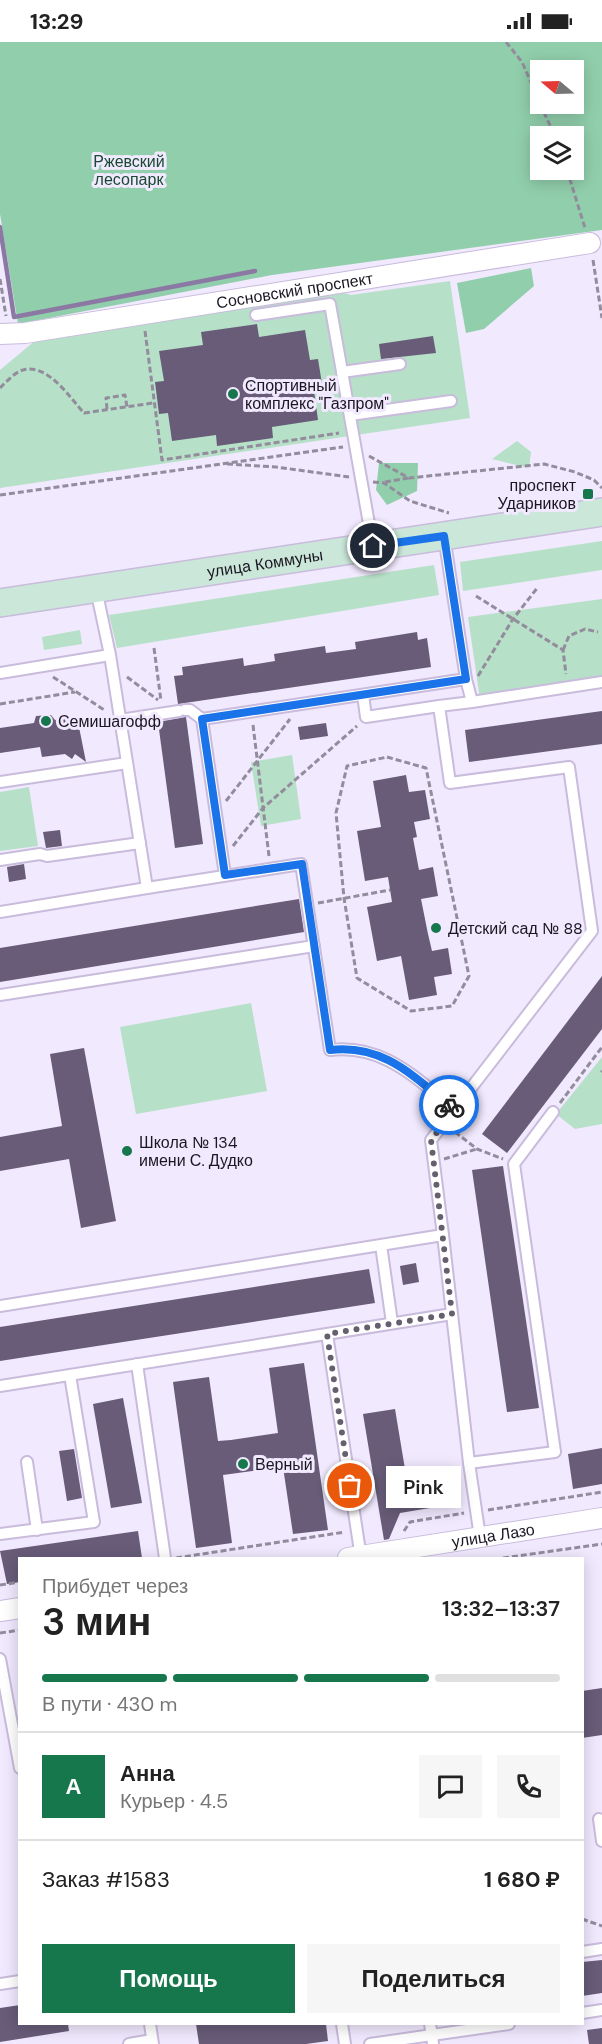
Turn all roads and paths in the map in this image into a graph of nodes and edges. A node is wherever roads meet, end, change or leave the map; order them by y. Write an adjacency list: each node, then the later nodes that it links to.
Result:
1 (506, 42): 2 (path)
2 (530, 80)
3 (570, 180): 4 (path)
4 (590, 243): 7 (path); 9 (street, Сосновский проспект)
5 (0, 279): 9 (path)
6 (256, 315): 11 (lane)
7 (602, 318)
8 (154, 330): 14 (path)
9 (4, 333)
10 (400, 364): 11 (lane)
11 (342, 372): 17 (lane)
12 (0, 388): 16 (path)
13 (451, 401): 17 (lane)
14 (153, 403): 15 (path); 18 (path)
15 (127, 407): 16 (path); 16 (path)
16 (107, 410)
17 (350, 415): 18 (lane)
18 (352, 431): 19 (lane)
19 (355, 445): 20 (path); 21 (path); 22 (lane)
20 (219, 464): 22 (path); 25 (path)
21 (409, 478): 23 (path); 24 (path)
22 (361, 480): 23 (path); 29 (lane)
23 (384, 483): 28 (path)
24 (602, 488)
25 (0, 495)
26 (602, 512): 28 (main road, улица Коммуны)
27 (602, 529): 28 (main road, улица Коммуны)
28 (448, 534): 29 (main road, улица Коммуны); 44 (lane)
29 (374, 555): 32 (main road, улица Коммуны)
30 (538, 586): 34 (path)
31 (476, 596): 34 (path)
32 (97, 597): 33 (main road, улица Коммуны); 35 (main road, улица Коммуны); 39 (lane)
33 (0, 603)
34 (513, 619): 38 (path); 44 (path)
35 (0, 620)
36 (598, 632): 38 (path)
37 (153, 648): 47 (path)
38 (563, 650): 43 (path)
39 (111, 660): 40 (lane); 47 (path); 55 (lane)
40 (38, 667): 41 (lane); 45 (path)
41 (0, 673)
42 (602, 682): 43 (lane)
43 (568, 687): 44 (lane)
44 (469, 690): 46 (lane); 50 (lane)
45 (75, 692): 49 (path); 55 (path)
46 (363, 695): 48 (lane); 53 (lane)
47 (162, 703): 51 (path)
48 (301, 704): 52 (lane); 56 (path)
49 (0, 705)
50 (439, 706): 53 (lane); 74 (lane)
51 (179, 711): 54 (lane); 55 (lane)
52 (251, 711): 54 (lane); 56 (path)
53 (366, 717): 59 (path)
54 (202, 719): 60 (lane)
55 (120, 720): 57 (lane)
56 (257, 762): 59 (path); 60 (path)
57 (128, 763): 58 (lane); 61 (lane)
58 (0, 782)
59 (263, 808): 63 (path); 64 (path)
60 (216, 814): 63 (lane)
61 (140, 843): 62 (lane); 66 (lane)
62 (0, 860)
63 (223, 860): 65 (lane)
64 (271, 868): 65 (lane); 69 (lane)
65 (225, 875): 66 (lane)
66 (147, 888): 70 (lane)
67 (390, 890): 68 (path)
68 (344, 898): 68 (path); 69 (path)
69 (307, 905): 71 (lane)
70 (0, 912)
71 (314, 946): 72 (lane); 74 (lane)
72 (0, 995)
73 (602, 1047): 75 (path)
74 (455, 1109): 76 (lane)
75 (553, 1112): 79 (lane)
76 (443, 1124): 77 (path); 78 (lane)
77 (477, 1149): 78 (path); 79 (path)
78 (434, 1162): 80 (lane)
79 (514, 1164): 90 (lane)
80 (442, 1235): 81 (lane); 83 (lane)
81 (381, 1245): 82 (lane); 84 (lane)
82 (0, 1306)
83 (452, 1314): 84 (lane); 90 (lane)
84 (392, 1323): 85 (lane)
85 (327, 1334): 86 (lane); 95 (lane)
86 (137, 1364): 87 (lane); 100 (lane)
87 (70, 1375): 88 (lane); 94 (lane)
88 (0, 1386)
89 (27, 1462): 94 (lane)
90 (469, 1463): 92 (lane)
91 (602, 1492): 92 (path)
92 (477, 1511): 97 (lane); 98 (path)
93 (602, 1518): 97 (street, улица Лазо)
94 (37, 1530): 96 (lane)
95 (357, 1530): 101 (path); 102 (lane)
96 (0, 1534)
97 (480, 1537): 103 (street, улица Лазо)
98 (397, 1540)
99 (602, 1544): 104 (path)
100 (165, 1557)
101 (178, 1557)
102 (357, 1557)
103 (363, 1557)
104 (510, 1557)
105 (18, 1582): 106 (path)
106 (0, 1585)
107 (18, 1608): 108 (street)
108 (0, 1611)
109 (18, 1630): 110 (path)
110 (0, 1633)
111 (0, 1659): 112 (lane)
112 (18, 1757)
113 (599, 1819): 114 (lane)
114 (602, 1841)
115 (584, 1920): 116 (path)
116 (602, 1926)
117 (602, 1949): 118 (lane)
118 (584, 1952)
119 (18, 1981): 120 (lane)
120 (0, 1984)
121 (602, 2010): 122 (lane)
122 (584, 2013)
123 (150, 2025): 127 (lane)
124 (342, 2025): 129 (lane)
125 (501, 2025): 126 (lane)
126 (432, 2034): 130 (lane)
127 (153, 2042): 128 (lane)
128 (129, 2044)
129 (345, 2044)
130 (370, 2044)

